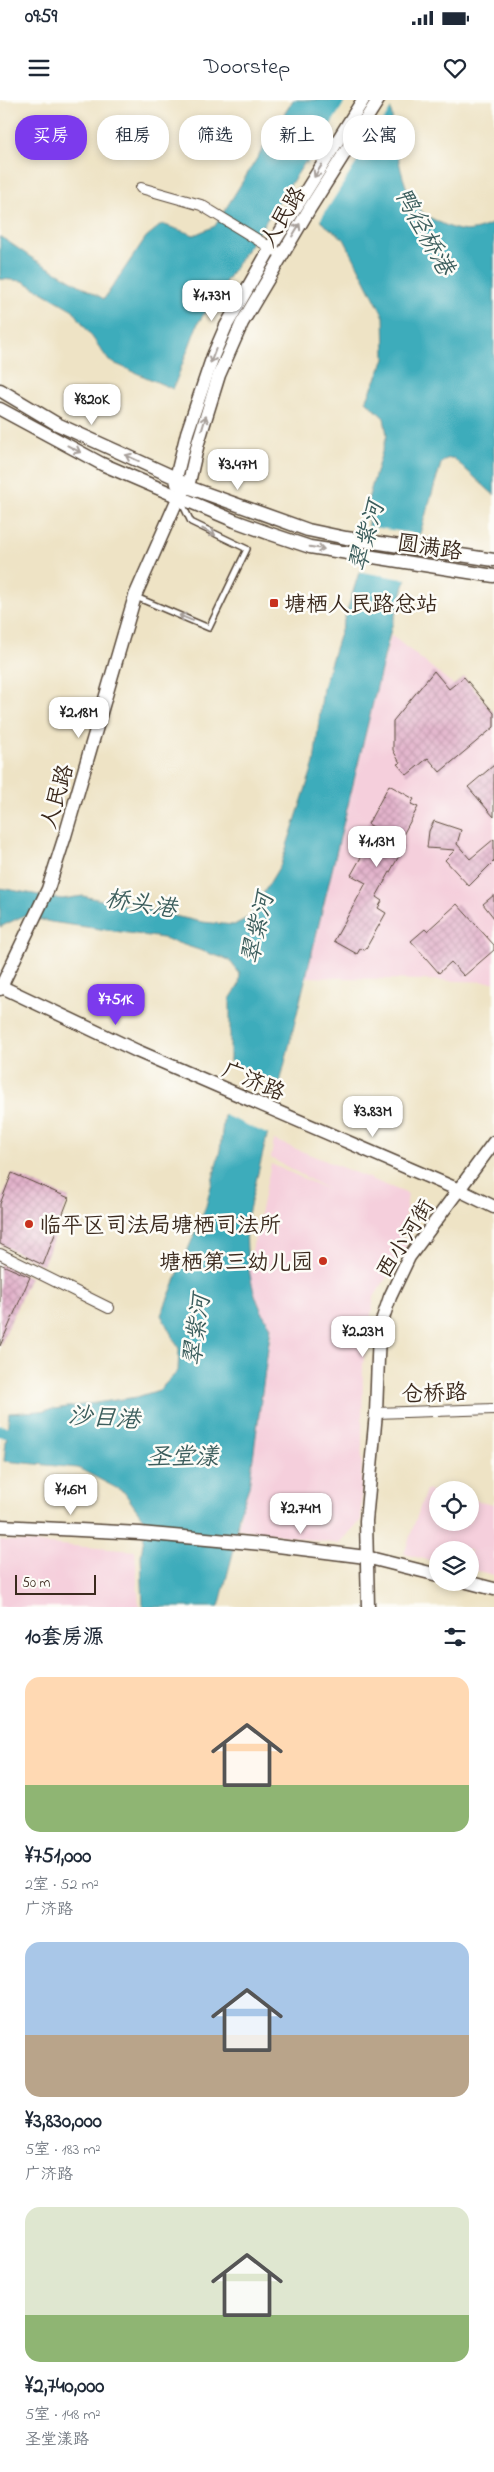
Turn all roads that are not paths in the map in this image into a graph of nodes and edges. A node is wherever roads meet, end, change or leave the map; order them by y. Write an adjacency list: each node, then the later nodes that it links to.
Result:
1 (363, 100): 4 (street, 人民路, one-way to 4)
2 (378, 100): 4 (street, 人民路, one-way to 2)
3 (141, 188): 4 (street)
4 (276, 251): 7 (street, 人民路, one-way to 7); 8 (street, 人民路, one-way to 4)
5 (0, 390): 7 (street, 圆满路, one-way to 5)
6 (0, 409): 9 (street, 圆满路, one-way to 9)
7 (176, 478): 8 (street, 圆满路); 9 (street, 人民路)
8 (188, 487): 9 (street, 人民路); 10 (street, 圆满路)
9 (178, 496): 11 (street, 圆满路, one-way to 11); 12 (street, 人民路); 12 (lane, one-way to 12)
10 (494, 560)
11 (494, 576)
12 (134, 596): 13 (street, 人民路)
13 (1, 987): 15 (street, 广济路)
14 (494, 1142): 15 (street, 西小河街)
15 (459, 1190): 16 (street, 广济路); 20 (street, 西小河街)
16 (494, 1207)
17 (0, 1254): 18 (street)
18 (109, 1308)
19 (494, 1409): 20 (street, 仓桥路)
20 (376, 1413): 22 (street, 西小河街)
21 (0, 1526): 22 (street)
22 (366, 1557): 23 (street); 26 (street, 西小河街)
23 (429, 1573)
24 (479, 1585): 25 (street)
25 (494, 1589)
26 (368, 1607)

